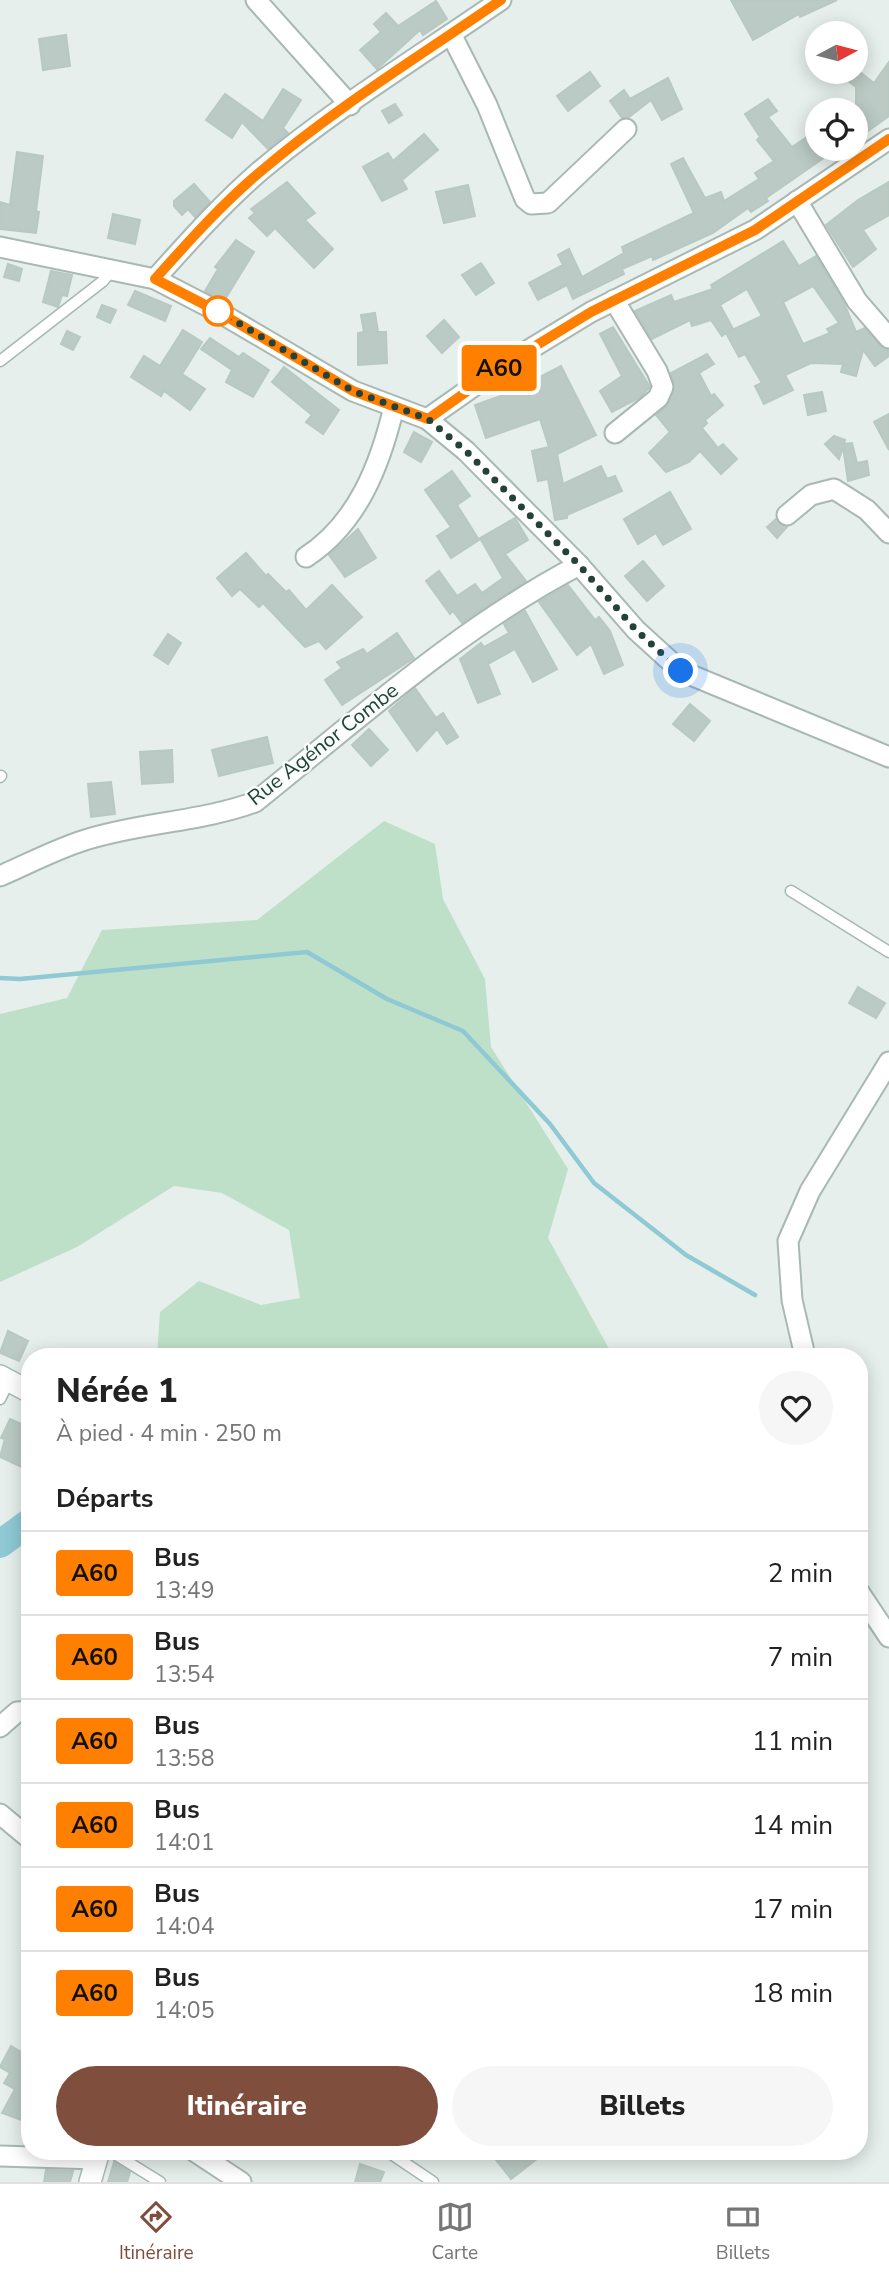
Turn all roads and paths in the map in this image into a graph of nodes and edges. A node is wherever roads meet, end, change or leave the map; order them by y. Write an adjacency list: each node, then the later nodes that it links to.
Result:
1 (256, 0): 4 (street)
2 (501, 0): 3 (street)
3 (452, 34): 4 (street); 5 (street)
4 (350, 105): 10 (street)
5 (626, 129)
6 (889, 139): 7 (street)
7 (797, 201): 11 (street); 12 (street)
8 (0, 247): 9 (street)
9 (112, 269): 10 (street); 13 (lane)
10 (155, 279): 14 (street)
11 (614, 300): 15 (street); 16 (street)
12 (889, 338)
13 (0, 361)
14 (394, 407): 15 (street); 19 (street)
15 (428, 419): 20 (street)
16 (615, 433)
17 (787, 515): 18 (street)
18 (889, 533)
19 (306, 557)
20 (579, 565): 21 (street); 22 (street, Rue Agénor Combe)
21 (889, 757)
22 (0, 876)
23 (792, 891): 24 (lane)
24 (889, 952)
25 (889, 1062): 26 (street)
26 (803, 1348)
27 (3, 1385): 28 (main road)
28 (21, 1390)
29 (868, 1606): 30 (street)
30 (889, 1637)
31 (21, 1712): 32 (street)
32 (0, 1727)
33 (0, 1814): 34 (street)
34 (21, 1832)
35 (0, 2156): 36 (street)
36 (21, 2156)
37 (99, 2160): 41 (main road)
38 (114, 2160): 42 (lane)
39 (208, 2160): 43 (street)
40 (400, 2160): 44 (lane)
41 (90, 2182)
42 (160, 2182)
43 (241, 2182)
44 (433, 2182)

